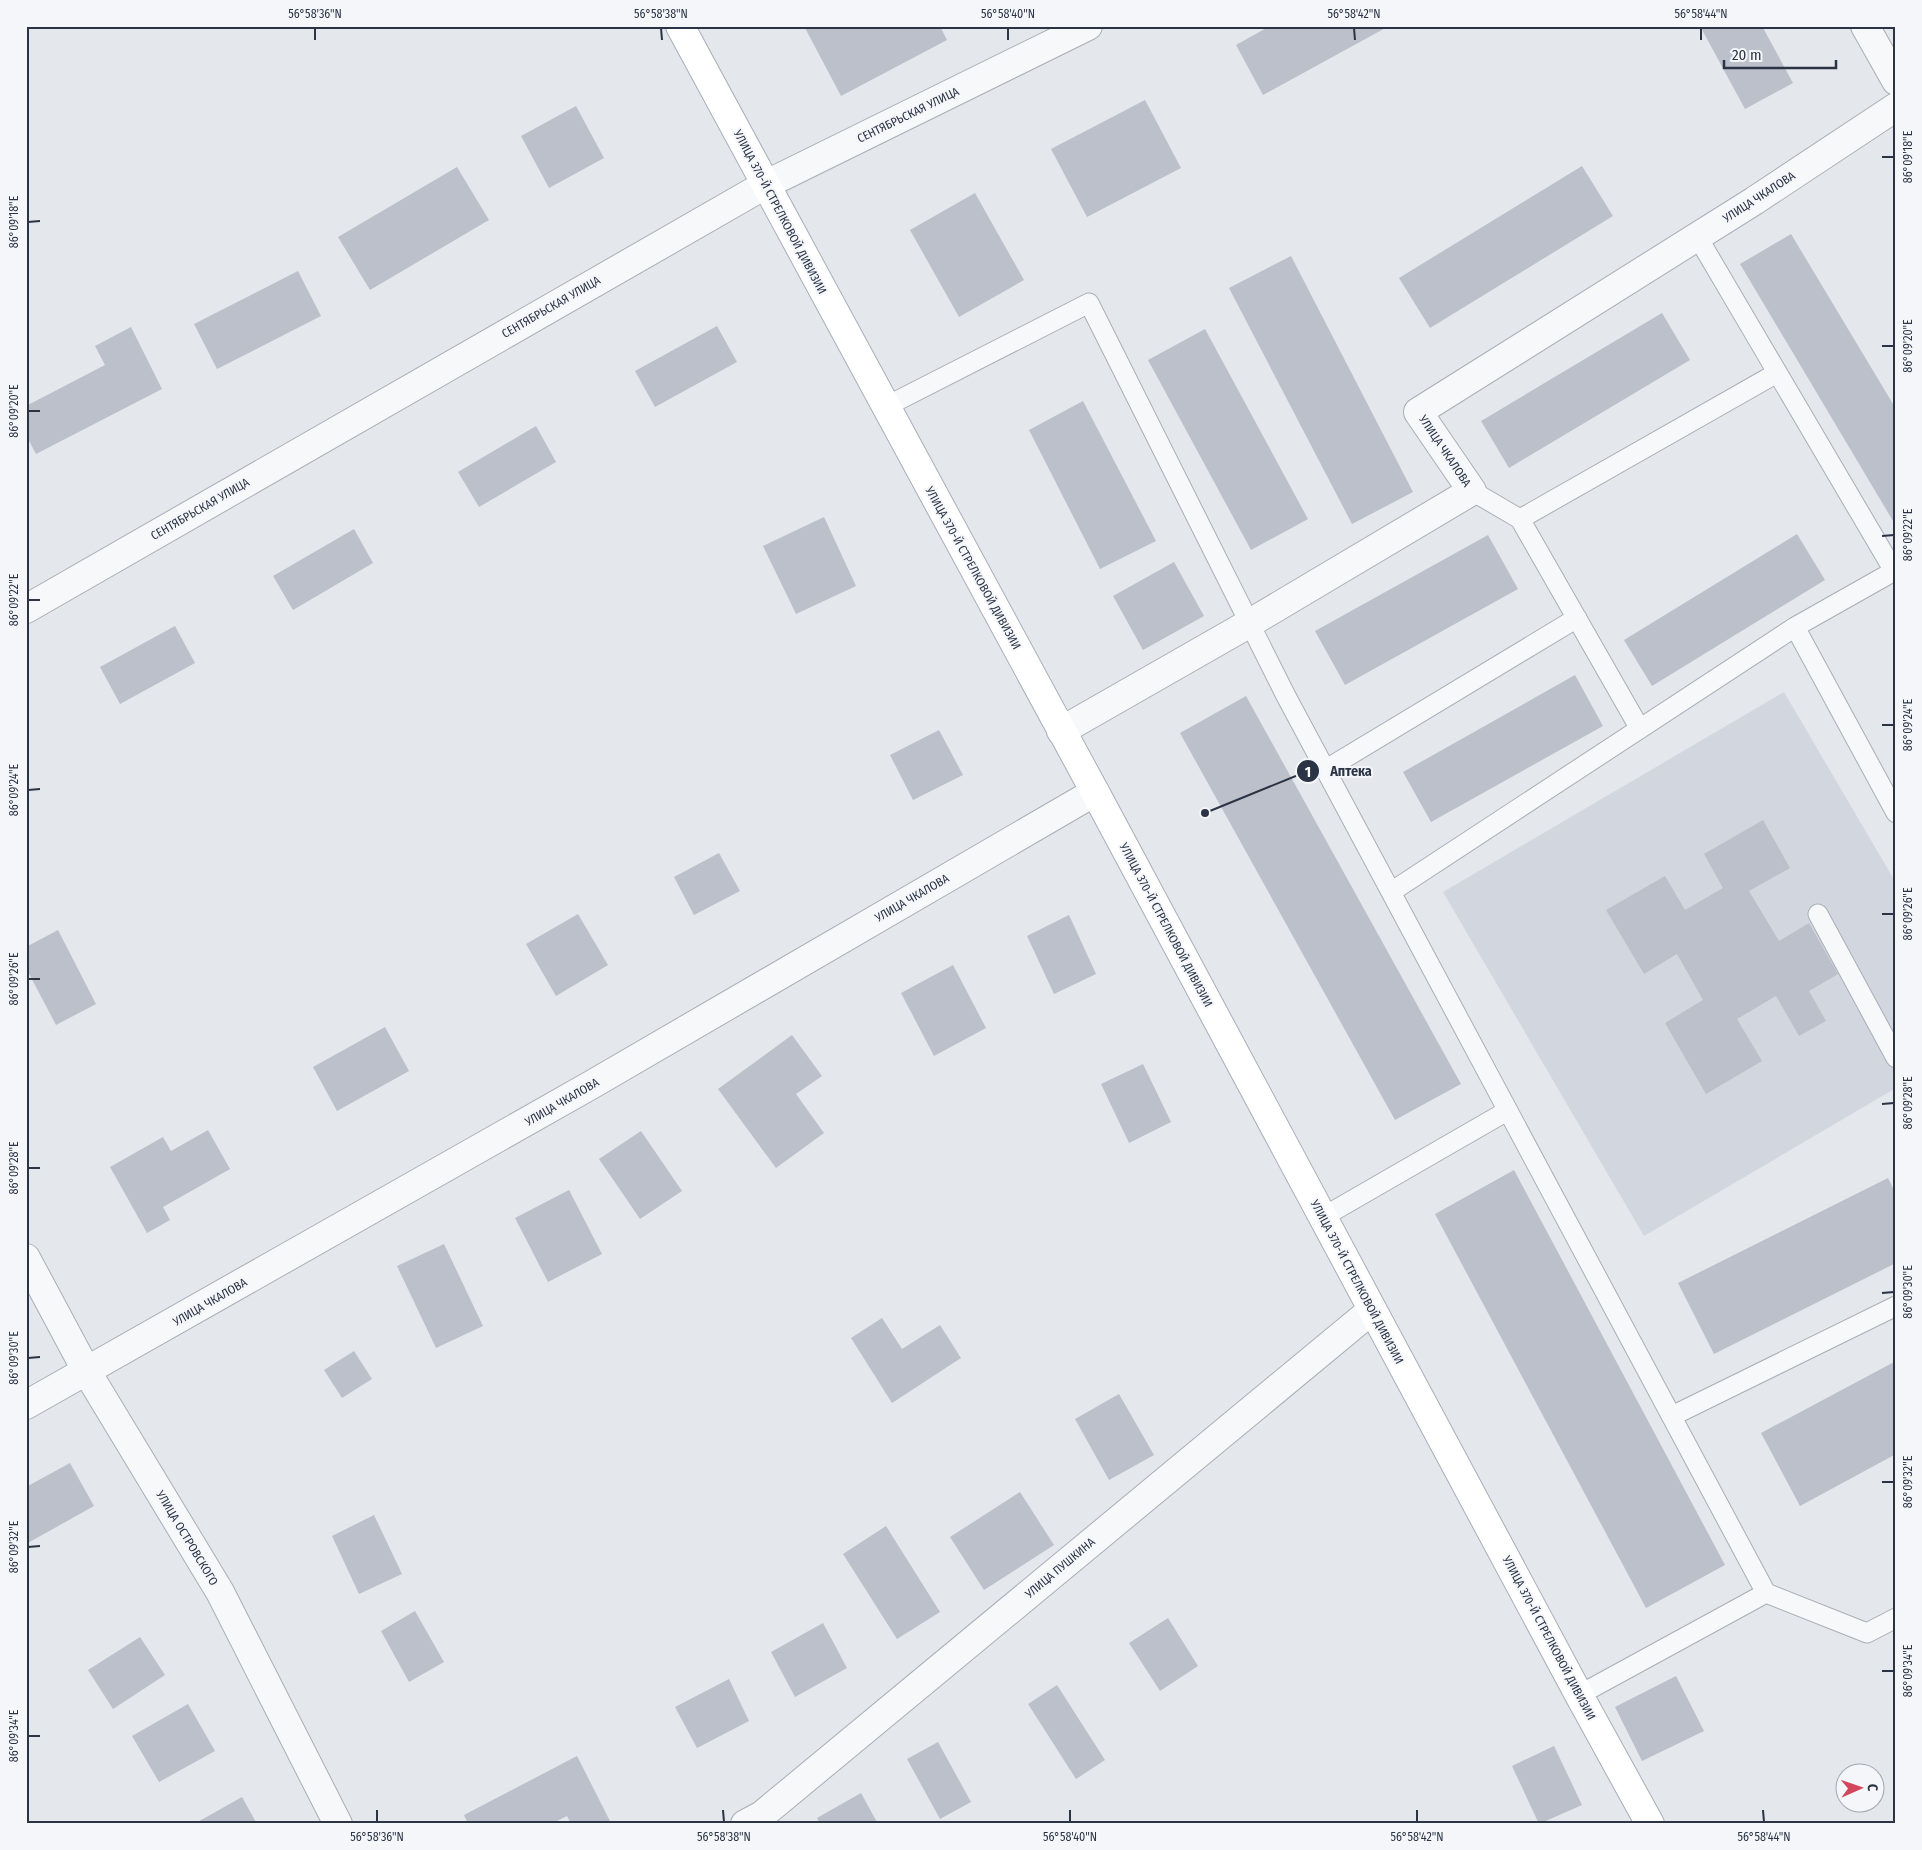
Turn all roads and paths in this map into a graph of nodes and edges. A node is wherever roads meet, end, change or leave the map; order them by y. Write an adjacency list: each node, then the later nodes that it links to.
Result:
1 (680, 26): 6 (street, УЛИЦА 370-Й СТРЕЛКОВОЙ ДИВИЗИИ)
2 (1088, 26): 6 (street, СЕНТЯБРЬСКАЯ УЛИЦА)
3 (1865, 26): 4 (street)
4 (1896, 81)
5 (1896, 108): 7 (street, УЛИЦА ЧКАЛОВА)
6 (765, 184): 9 (street, УЛИЦА 370-Й СТРЕЛКОВОЙ ДИВИЗИИ); 13 (street, СЕНТЯБРЬСКАЯ УЛИЦА)
7 (1697, 236): 8 (lane); 10 (street, УЛИЦА ЧКАЛОВА)
8 (1777, 373): 11 (lane); 12 (lane)
9 (885, 407): 15 (lane); 18 (street, УЛИЦА 370-Й СТРЕЛКОВОЙ ДИВИЗИИ)
10 (1472, 491): 11 (lane); 15 (street, УЛИЦА ЧКАЛОВА)
11 (1520, 519): 14 (lane)
12 (1895, 571): 16 (lane)
13 (26, 610)
14 (1577, 618): 17 (lane); 19 (lane)
15 (1250, 623): 18 (street, УЛИЦА ЧКАЛОВА); 19 (lane)
16 (1795, 627): 17 (lane); 21 (lane)
17 (1640, 729): 22 (lane)
18 (1061, 730): 20 (street, УЛИЦА 370-Й СТРЕЛКОВОЙ ДИВИЗИИ)
19 (1325, 770): 22 (lane)
20 (1094, 792): 26 (street, УЛИЦА 370-Й СТРЕЛКОВОЙ ДИВИЗИИ); 30 (street, УЛИЦА ЧКАЛОВА)
21 (1896, 813)
22 (1391, 892): 25 (lane)
23 (1818, 914): 24 (lane)
24 (1896, 1058)
25 (1508, 1110): 26 (lane); 32 (lane)
26 (1323, 1217): 29 (street, УЛИЦА 370-Й СТРЕЛКОВОЙ ДИВИЗИИ)
27 (26, 1258): 30 (street, УЛИЦА ОСТРОВСКОГО)
28 (1896, 1306): 32 (lane)
29 (1372, 1310): 35 (street, УЛИЦА 370-Й СТРЕЛКОВОЙ ДИВИЗИИ); 37 (street, УЛИЦА ПУШКИНА)
30 (86, 1372): 31 (street, УЛИЦА ЧКАЛОВА); 36 (street, УЛИЦА ОСТРОВСКОГО)
31 (26, 1406)
32 (1672, 1416): 33 (lane)
33 (1766, 1593): 34 (lane); 35 (lane)
34 (1896, 1618)
35 (1579, 1695): 38 (street, УЛИЦА 370-Й СТРЕЛКОВОЙ ДИВИЗИИ)
36 (338, 1824)
37 (745, 1824)
38 (1650, 1824)

